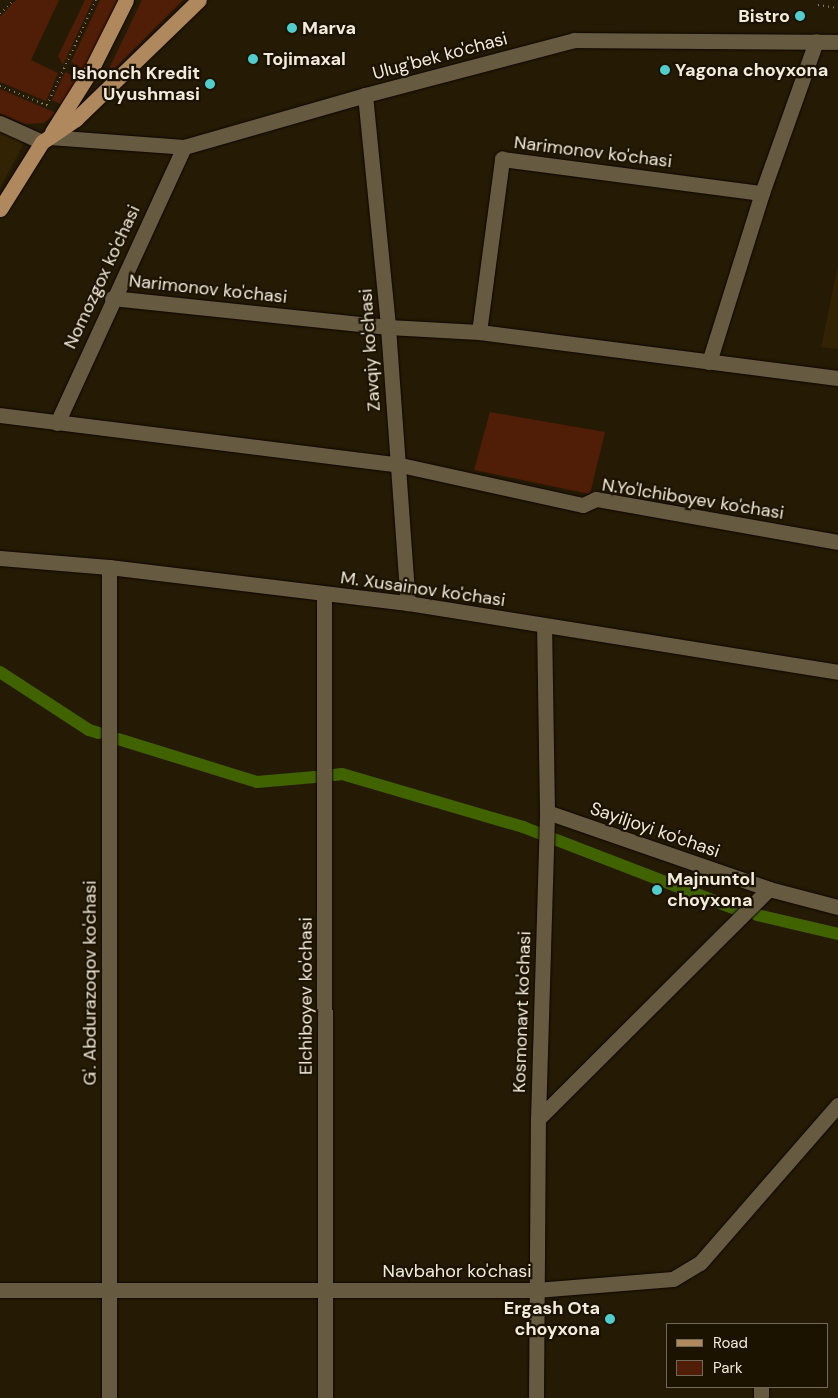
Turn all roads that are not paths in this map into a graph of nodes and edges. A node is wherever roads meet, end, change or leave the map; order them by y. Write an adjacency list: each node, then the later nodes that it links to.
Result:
1 (126, 0): 7 (main road)
2 (199, 0): 7 (main road)
3 (816, 41): 4 (street, Ulug'bek ko'chasi); 5 (street, Ulug'bek ko'chasi); 9 (street)
4 (838, 42)
5 (365, 95): 8 (street, Ulug'bek ko'chasi); 12 (street, Zavqiy ko'chasi)
6 (0, 123): 7 (street)
7 (45, 139): 8 (street, Ulug'bek ko'chasi); 10 (main road)
8 (184, 147): 11 (street, Nomozgox ko'chasi)
9 (762, 193): 13 (street, Narimonov ko'chasi); 14 (street)
10 (0, 209)
11 (112, 298): 12 (street, Narimonov ko'chasi); 17 (street, Nomozgox ko'chasi)
12 (388, 327): 13 (street, Narimonov ko'chasi); 18 (street, Zavqiy ko'chasi)
13 (479, 332): 14 (street, Narimonov ko'chasi)
14 (709, 362): 15 (street, Narimonov ko'chasi)
15 (838, 378)
16 (0, 415): 17 (street)
17 (57, 423): 18 (street)
18 (396, 464): 19 (street, N.Yo'lchiboyev ko'chasi); 23 (street, Zavqiy ko'chasi)
19 (838, 542)
20 (0, 558): 21 (street, M. Xusainov ko'chasi)
21 (108, 567): 22 (street, M. Xusainov ko'chasi); 34 (street, G'. Abdurazoqov ko'chasi)
22 (324, 594): 23 (street, M. Xusainov ko'chasi); 31 (street, Elchiboyev ko'chasi)
23 (408, 603): 24 (street, M. Xusainov ko'chasi)
24 (544, 626): 25 (street, M. Xusainov ko'chasi); 26 (street, Kosmonavt ko'chasi)
25 (838, 672)
26 (546, 812): 27 (street, Sayiljoyi ko'chasi); 30 (street, Kosmonavt ko'chasi)
27 (770, 889): 28 (street, Sayiljoyi ko'chasi); 30 (street)
28 (838, 907)
29 (838, 1105): 33 (street, Navbahor ko'chasi)
30 (538, 1119): 33 (street, Kosmonavt ko'chasi)
31 (325, 1289): 33 (street, Navbahor ko'chasi); 34 (street, Navbahor ko'chasi); 36 (street, Elchiboyev ko'chasi)
32 (0, 1290): 34 (street, Navbahor ko'chasi)
33 (536, 1290): 37 (street, Kosmonavt ko'chasi)
34 (108, 1291): 35 (street, G'. Abdurazoqov ko'chasi)
35 (109, 1398)
36 (325, 1398)
37 (536, 1398)

